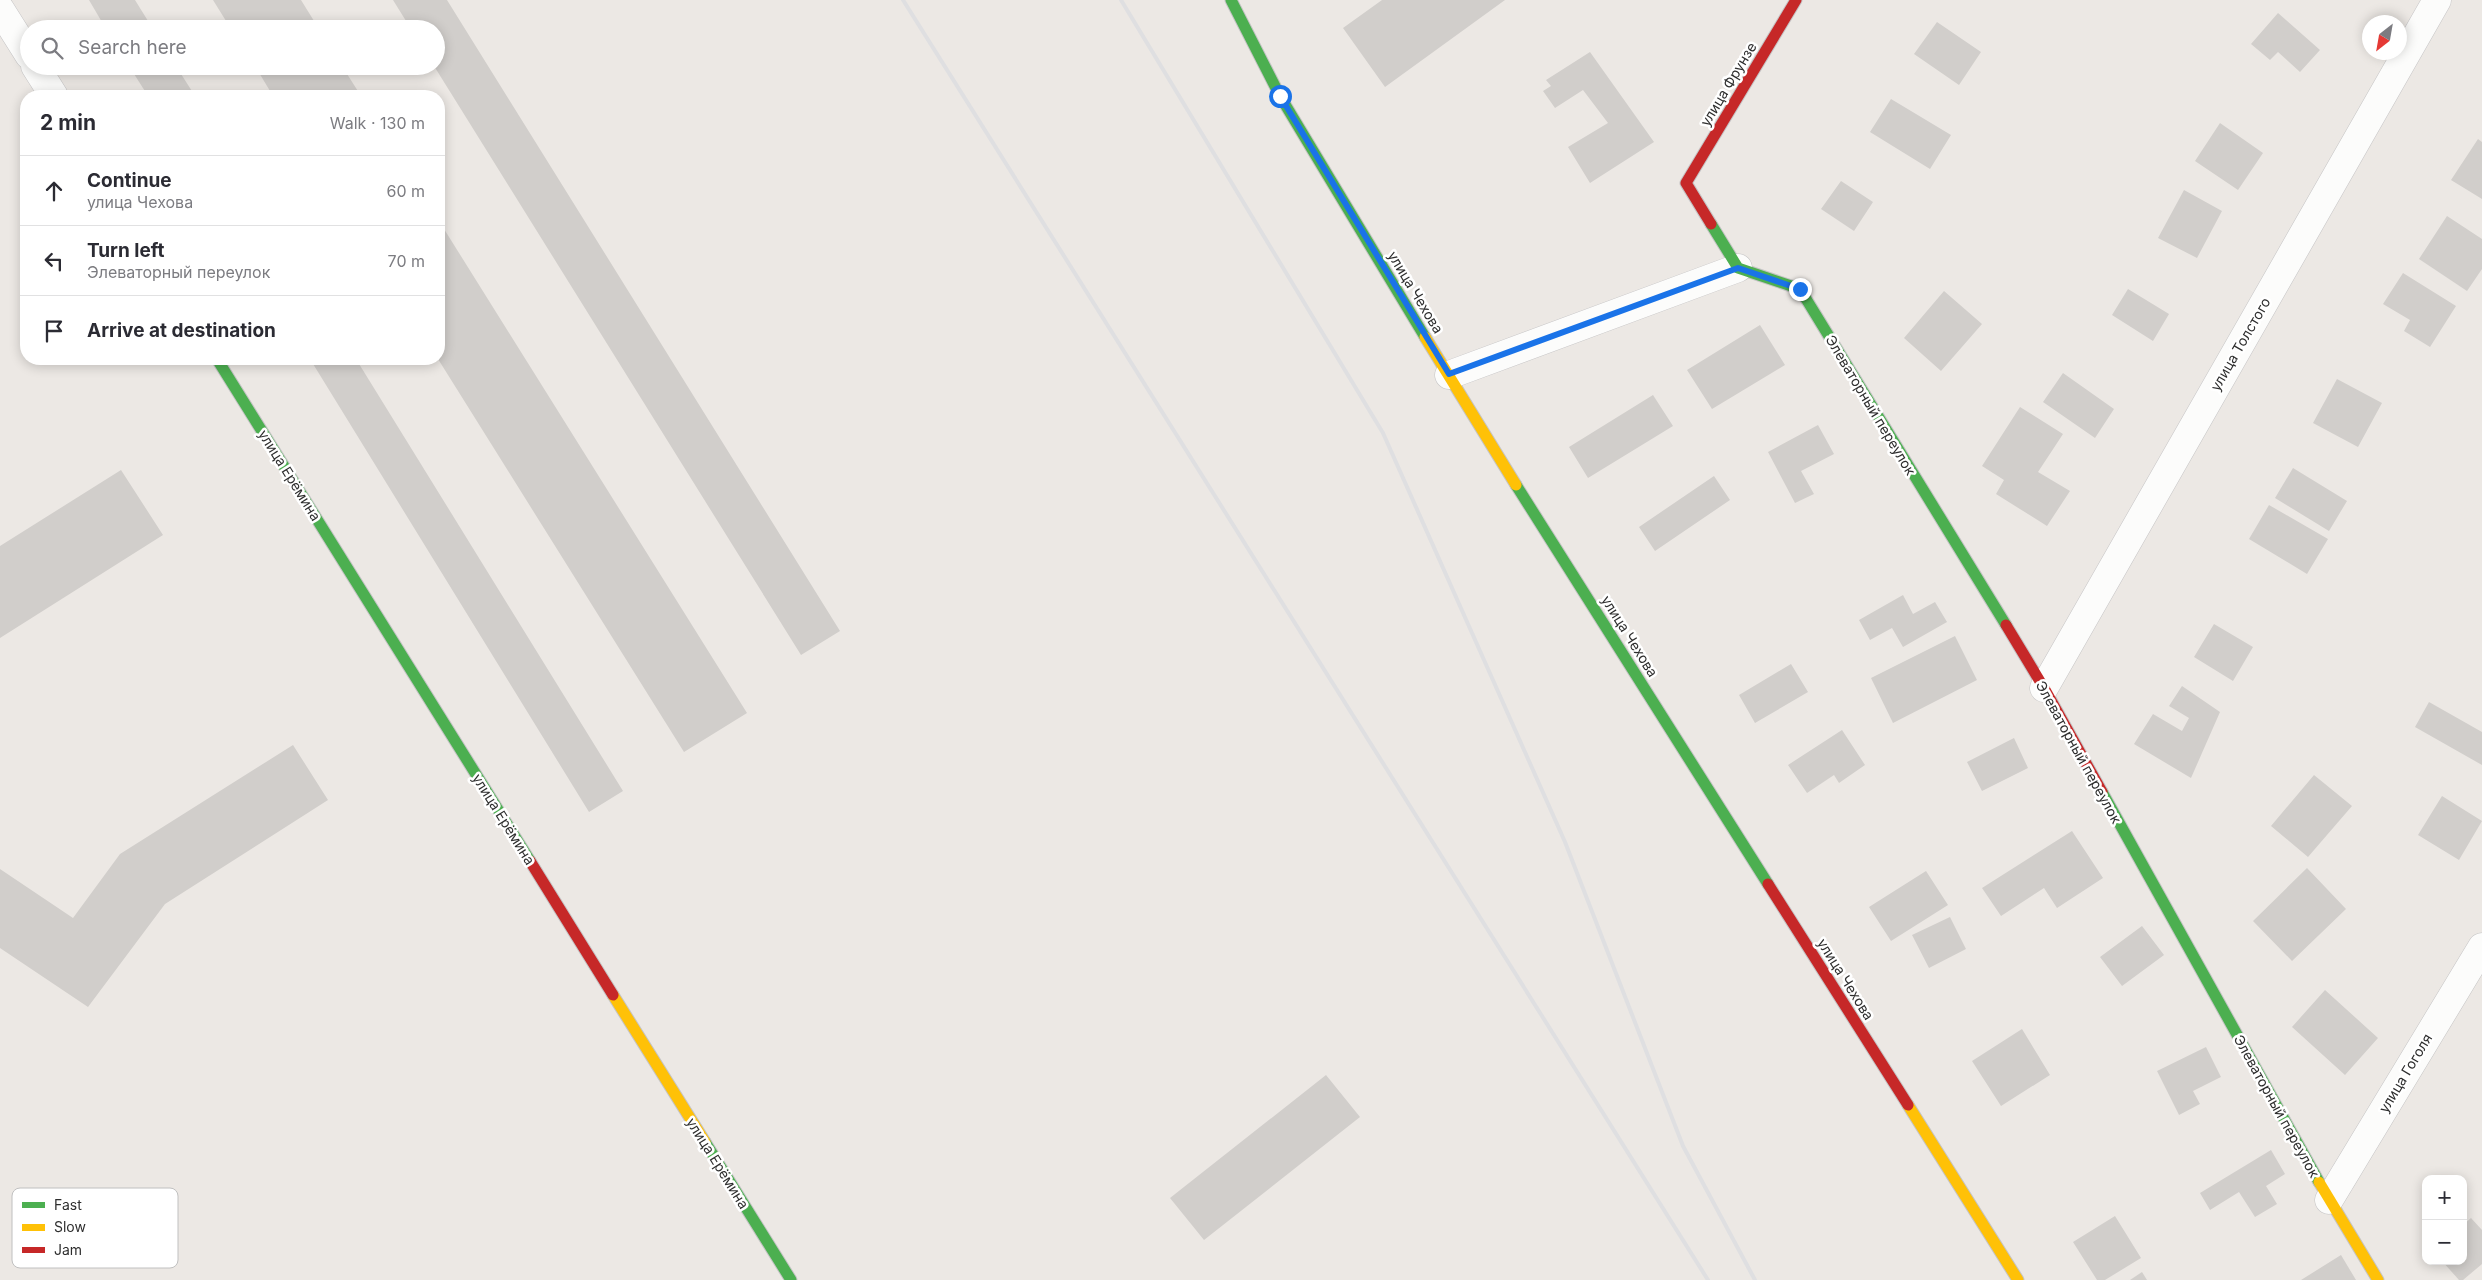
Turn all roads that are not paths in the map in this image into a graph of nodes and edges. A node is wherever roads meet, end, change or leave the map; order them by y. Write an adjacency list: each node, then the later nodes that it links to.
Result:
1 (1231, 0): 10 (street, улица Чехова)
2 (1796, 0): 8 (street, улица Фрунзе)
3 (2437, 0): 11 (street, улица Толстого)
4 (0, 9): 5 (street)
5 (20, 41)
6 (41, 75): 7 (street)
7 (50, 90)
8 (1738, 268): 10 (street); 11 (street, Элеваторный переулок)
9 (222, 365): 14 (street, улица Ерёмина)
10 (1449, 374): 15 (street, улица Чехова)
11 (2044, 688): 13 (street, Элеваторный переулок)
12 (2482, 947): 13 (street, улица Гоголя)
13 (2329, 1200): 16 (street, Элеваторный переулок)
14 (791, 1280)
15 (2018, 1280)
16 (2378, 1280)

